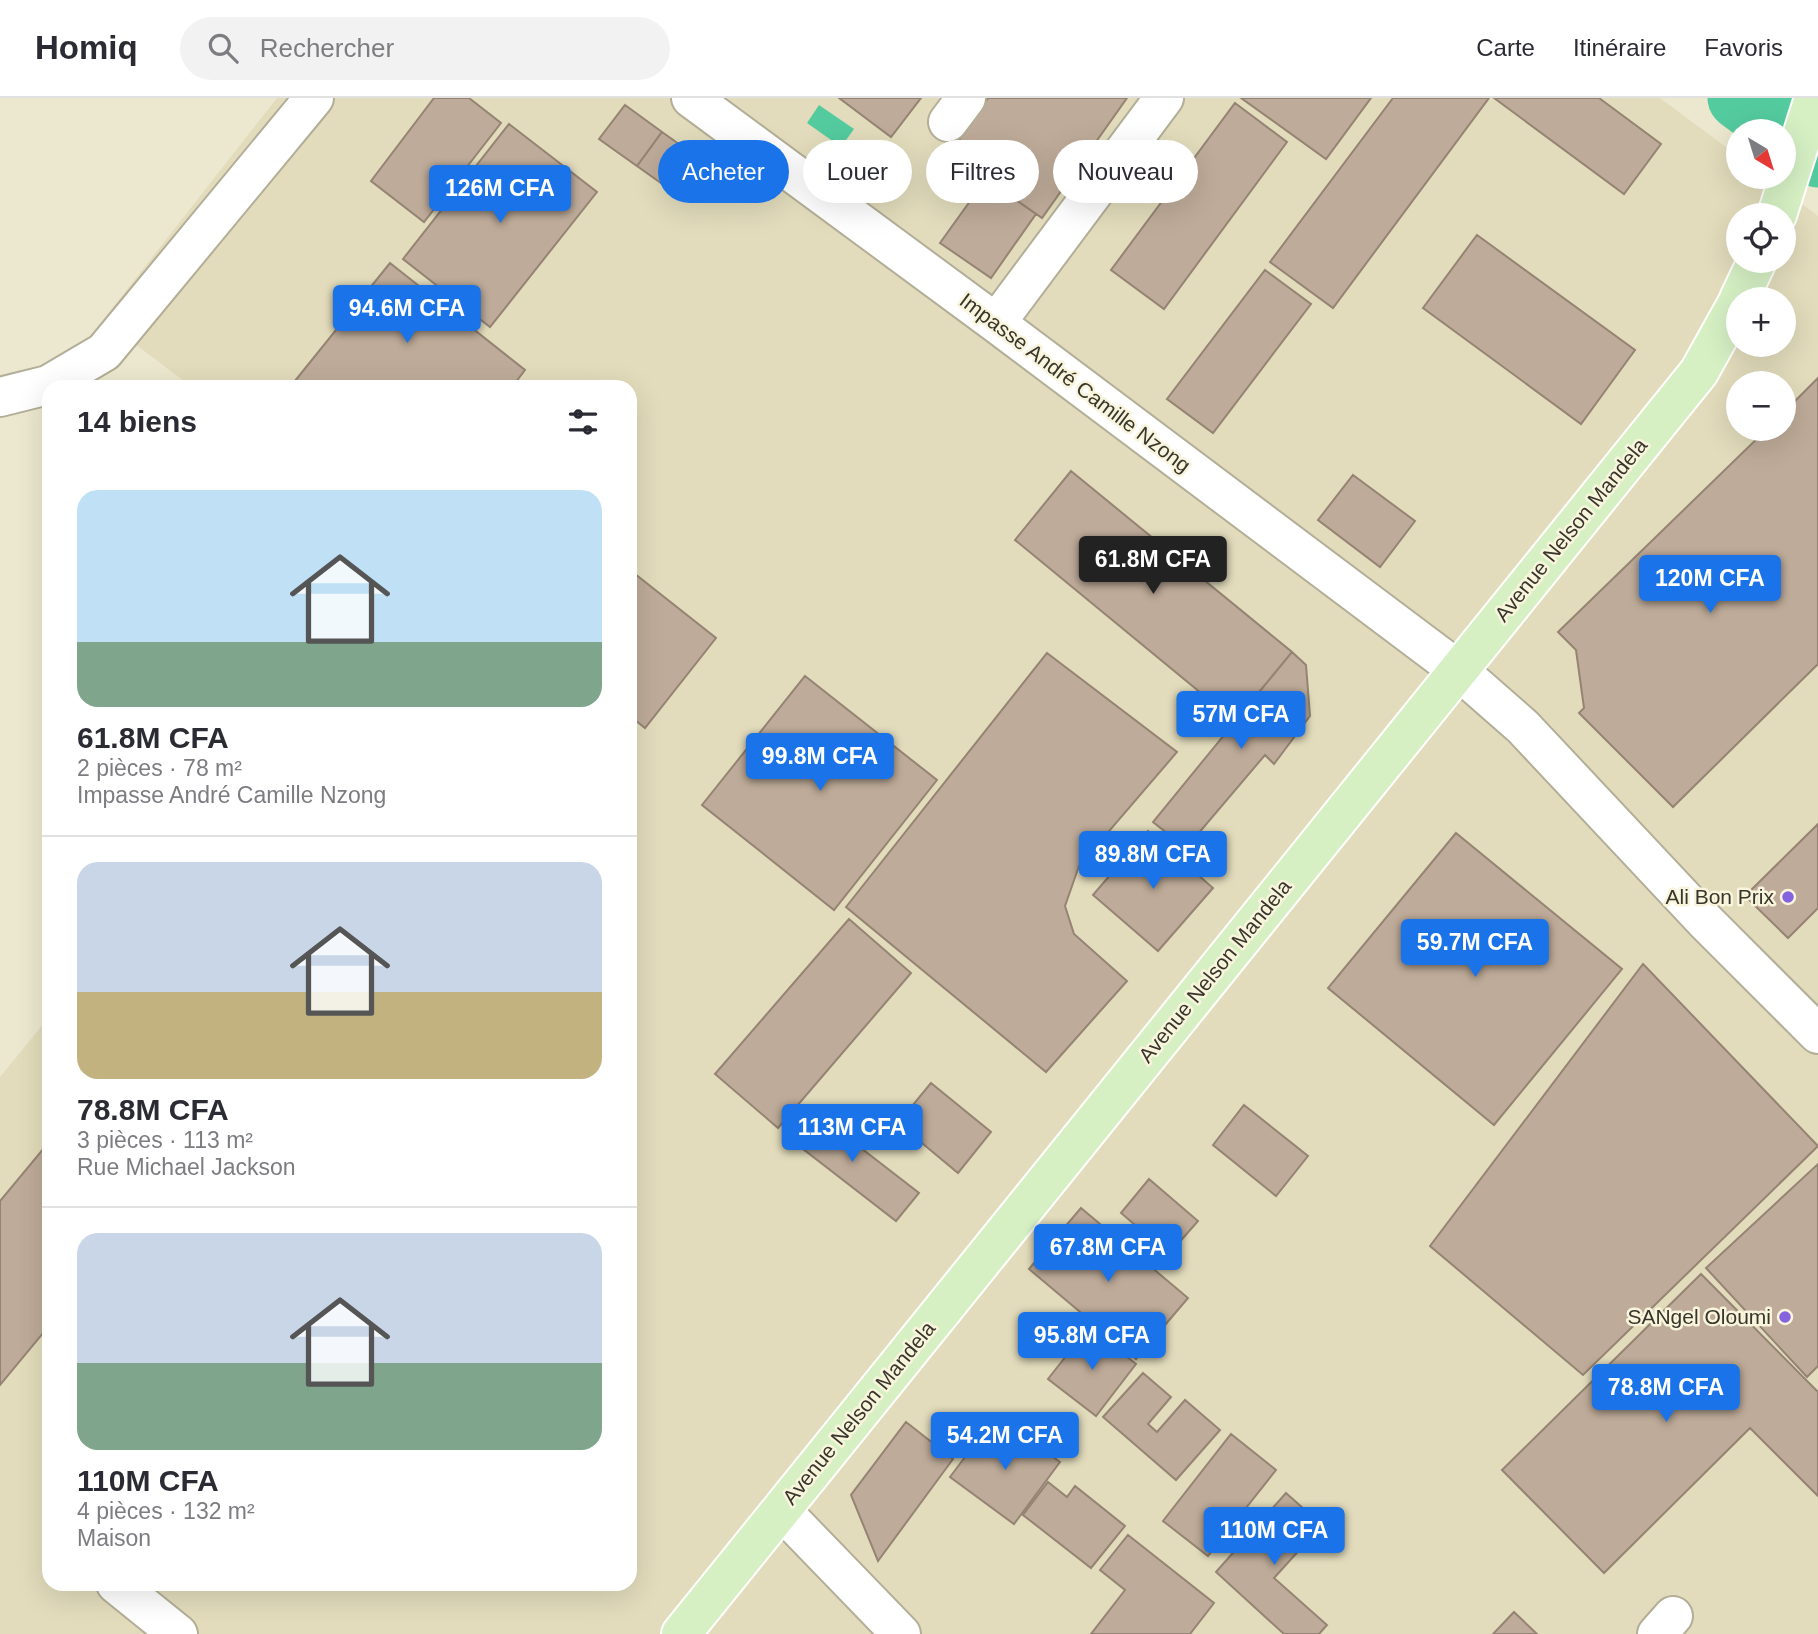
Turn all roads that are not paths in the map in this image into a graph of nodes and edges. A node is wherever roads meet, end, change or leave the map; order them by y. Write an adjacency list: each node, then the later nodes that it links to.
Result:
1 (314, 98): 8 (street)
2 (691, 98): 6 (street, Impasse André Camille Nzong)
3 (1164, 98): 6 (street)
4 (1814, 98): 5 (main road)
5 (1781, 203)
6 (996, 323): 11 (street, Impasse André Camille Nzong)
7 (1726, 324): 11 (main road, Avenue Nelson Mandela)
8 (56, 380)
9 (42, 386): 10 (street)
10 (0, 397)
11 (1458, 670): 12 (street, Impasse André Camille Nzong); 13 (main road, Avenue Nelson Mandela)
12 (1818, 1034)
13 (781, 1510): 16 (main road, Avenue Nelson Mandela); 17 (street)
14 (125, 1591): 15 (street)
15 (178, 1634)
16 (681, 1634)
17 (901, 1634)

